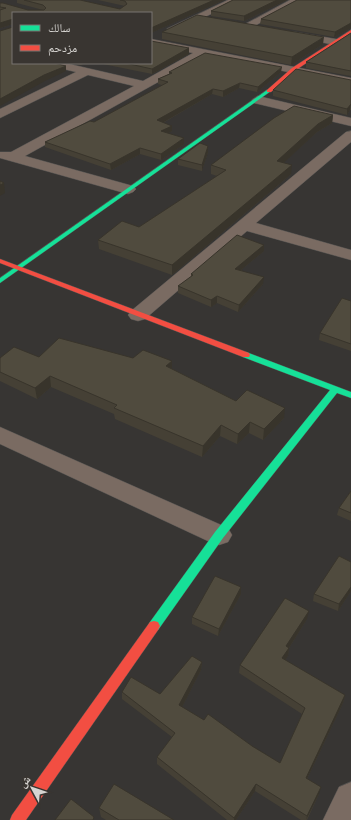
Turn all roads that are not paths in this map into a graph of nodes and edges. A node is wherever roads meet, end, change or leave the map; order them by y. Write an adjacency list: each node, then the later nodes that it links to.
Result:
1 (235, 0): 3 (street)
2 (297, 0): 5 (street)
3 (195, 18): 4 (street); 8 (street)
4 (217, 22)
5 (260, 29)
6 (351, 31): 10 (street)
7 (283, 33): 10 (street)
8 (152, 39)
9 (152, 42): 11 (street)
10 (336, 42): 13 (street)
11 (204, 52): 13 (street); 16 (street)
12 (54, 64): 14 (street)
13 (294, 69): 15 (street); 17 (street)
14 (86, 72): 16 (street); 18 (street)
15 (351, 81)
16 (142, 84): 21 (street)
17 (258, 100): 19 (street); 22 (street)
18 (0, 114)
19 (351, 122)
20 (351, 135): 23 (street)
21 (6, 155): 22 (street)
22 (128, 190): 26 (street)
23 (244, 225): 24 (street); 28 (street)
24 (351, 255)
25 (0, 261): 26 (street)
26 (18, 268): 27 (street); 28 (street)
27 (0, 281)
28 (138, 316): 29 (street)
29 (335, 389): 30 (street); 32 (street)
30 (351, 395)
31 (2, 438): 32 (street)
32 (219, 535): 34 (street)
33 (351, 799): 35 (street)
34 (17, 820)
35 (340, 820)

